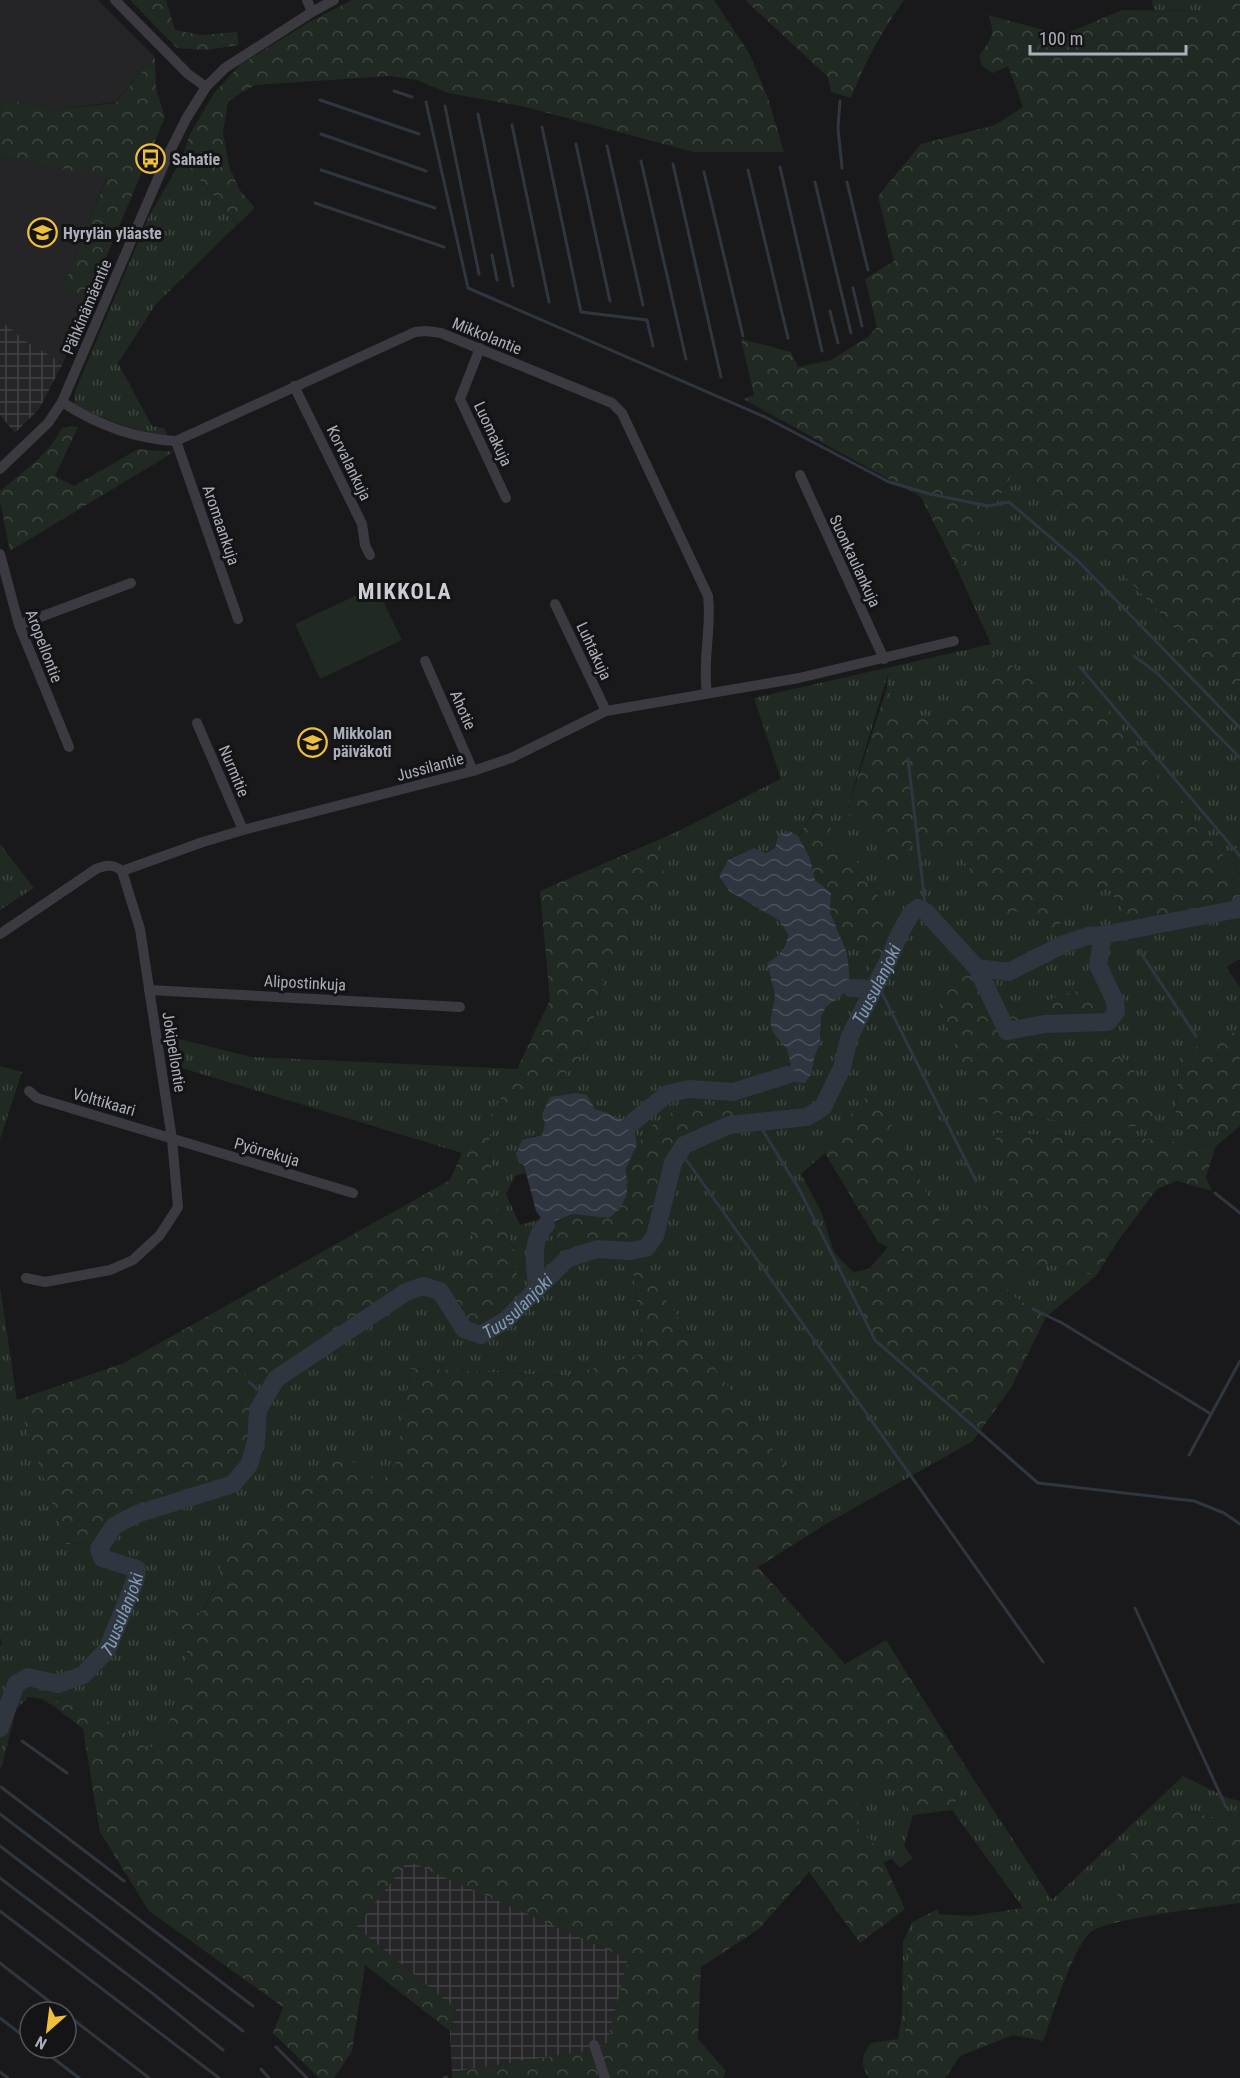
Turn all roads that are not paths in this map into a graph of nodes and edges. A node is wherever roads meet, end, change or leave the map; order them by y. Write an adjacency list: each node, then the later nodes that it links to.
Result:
1 (114, 0): 5 (street)
2 (306, 0): 4 (street)
3 (334, 0): 4 (street, Pähkinämäentie)
4 (312, 12): 5 (street, Pähkinämäentie)
5 (206, 87): 8 (street, Pähkinämäentie)
6 (480, 348): 7 (street, Mikkolantie); 12 (street, Luomakuja); 22 (street, Mikkolantie)
7 (294, 386): 9 (street, Mikkolantie); 14 (street, Korvalankuja)
8 (62, 402): 9 (street); 10 (street, Pähkinämäentie)
9 (176, 441): 17 (street, Aromaankuja)
10 (0, 469)
11 (800, 475): 20 (street, Suonkaulankuja)
12 (506, 498)
13 (0, 554): 18 (street, Aropellontie)
14 (370, 555)
15 (131, 583): 18 (street)
16 (555, 604): 23 (street, Luhtakuja)
17 (238, 619)
18 (19, 625): 25 (street, Aropellontie)
19 (954, 642): 20 (street, Jussilantie)
20 (884, 659): 22 (street, Jussilantie)
21 (424, 661): 26 (street, Ahotie)
22 (707, 693): 23 (street, Jussilantie)
23 (606, 711): 26 (street, Jussilantie)
24 (197, 723): 27 (street, Nurmitie)
25 (69, 747)
26 (473, 771): 27 (street, Jussilantie)
27 (243, 830): 28 (street, Jussilantie)
28 (122, 871): 29 (street, Jussilantie); 30 (street, Jokipellontie)
29 (0, 934)
30 (149, 990): 31 (street, Alipostinkuja); 33 (street, Jokipellontie)
31 (460, 1008)
32 (29, 1091): 33 (street, Volttikaari)
33 (172, 1139): 34 (street, Pyörrekuja); 35 (street, Jokipellontie)
34 (353, 1193)
35 (26, 1278)
36 (594, 2045): 37 (street)
37 (605, 2078)

